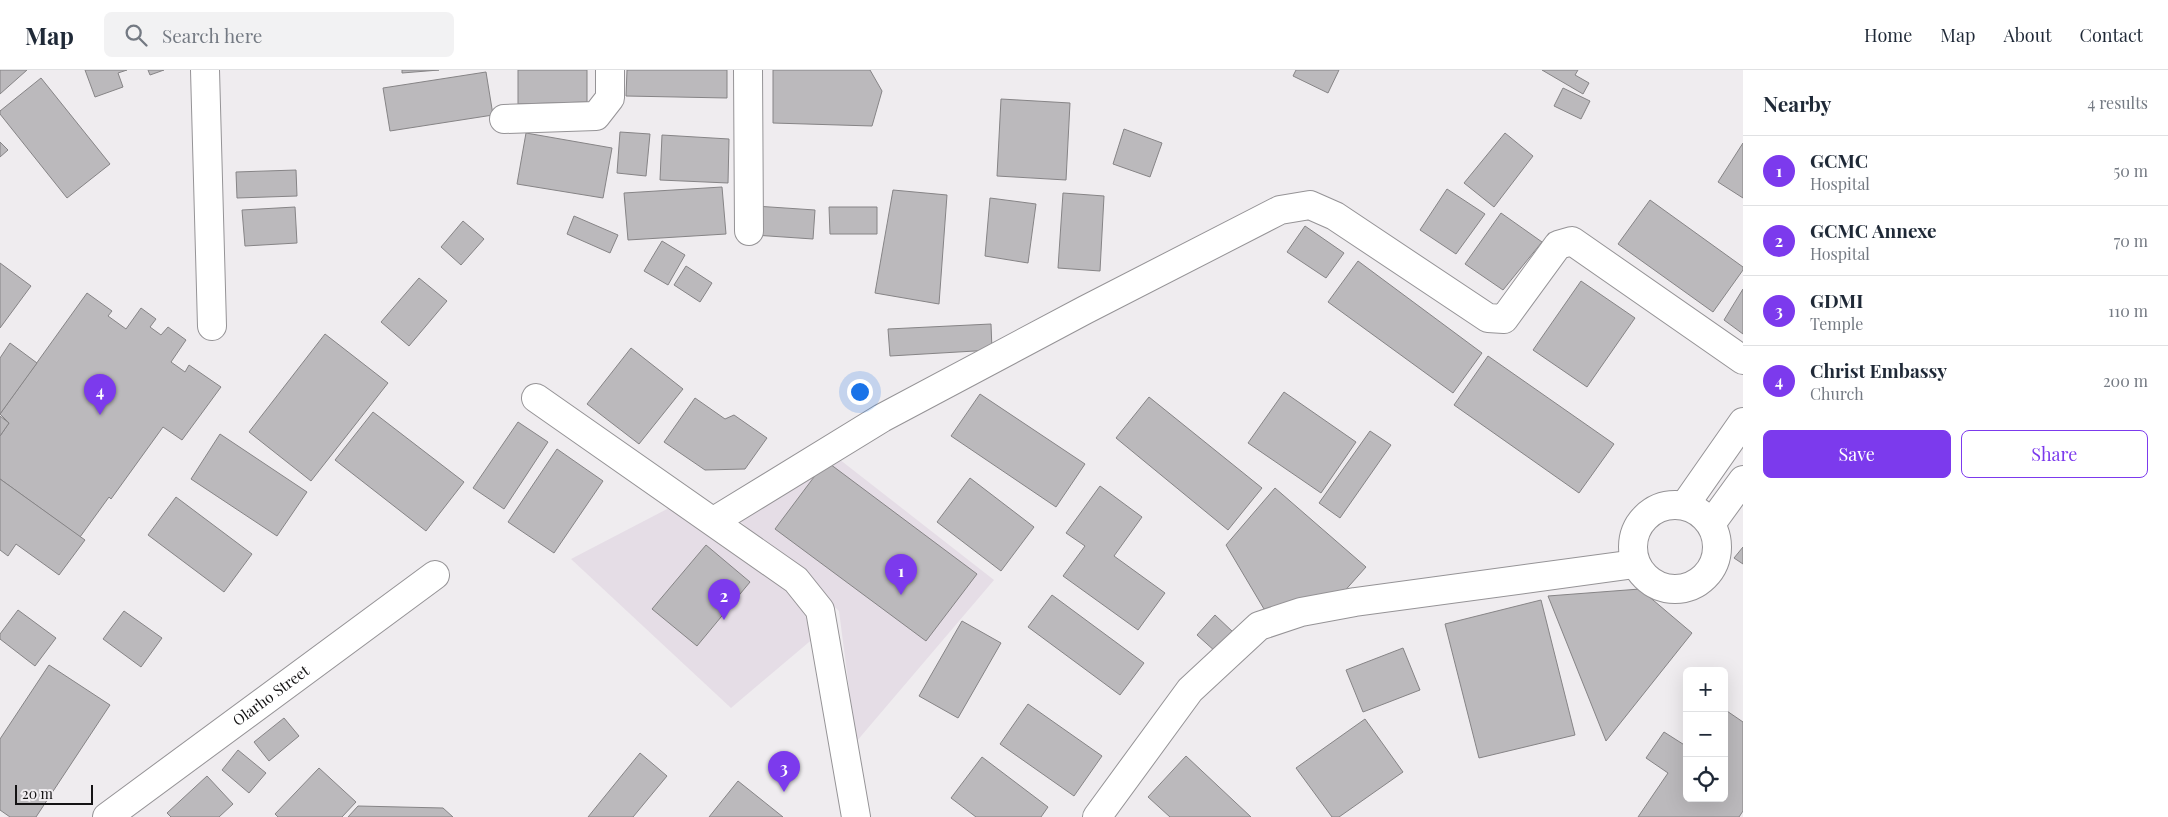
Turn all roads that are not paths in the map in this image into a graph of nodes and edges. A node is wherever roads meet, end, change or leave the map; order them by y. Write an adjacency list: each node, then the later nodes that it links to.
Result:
1 (205, 70): 6 (street)
2 (610, 70): 4 (street)
3 (748, 70): 5 (street)
4 (504, 119)
5 (749, 231)
6 (212, 326)
7 (1743, 360): 12 (street)
8 (536, 398): 12 (street)
9 (1743, 422): 11 (street)
10 (1743, 480): 13 (street)
11 (1685, 505): 13 (street); 14 (street)
12 (714, 521): 17 (street)
13 (1711, 524): 14 (street)
14 (1635, 564): 18 (street)
15 (435, 575): 16 (street, Olarho Street)
16 (107, 817)
17 (856, 817)
18 (1097, 817)

